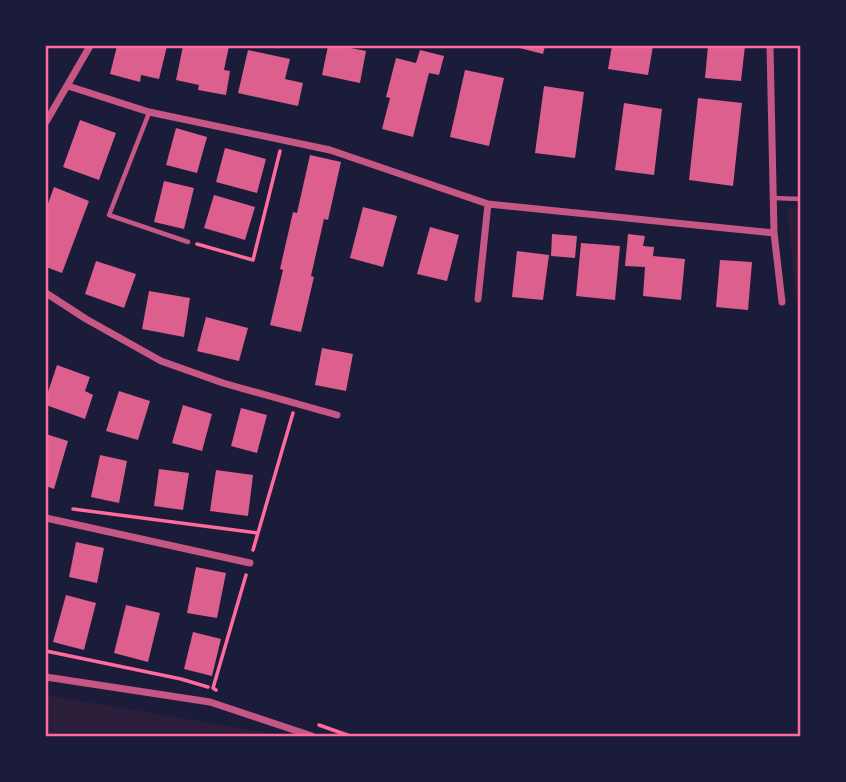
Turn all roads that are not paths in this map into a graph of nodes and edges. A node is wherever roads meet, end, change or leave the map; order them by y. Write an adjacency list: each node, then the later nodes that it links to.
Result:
1 (90, 46): 3 (street)
2 (770, 46): 6 (street)
3 (68, 86): 4 (street); 5 (street)
4 (149, 112): 8 (street); 10 (lane)
5 (46, 122)
6 (773, 198): 7 (lane); 9 (street)
7 (800, 199)
8 (488, 204): 9 (street); 12 (street)
9 (774, 233): 13 (street)
10 (188, 242)
11 (46, 293): 14 (street)
12 (478, 299)
13 (782, 302)
14 (337, 415)
15 (48, 519): 16 (street)
16 (250, 563)
17 (46, 677): 18 (street)
18 (312, 737)

